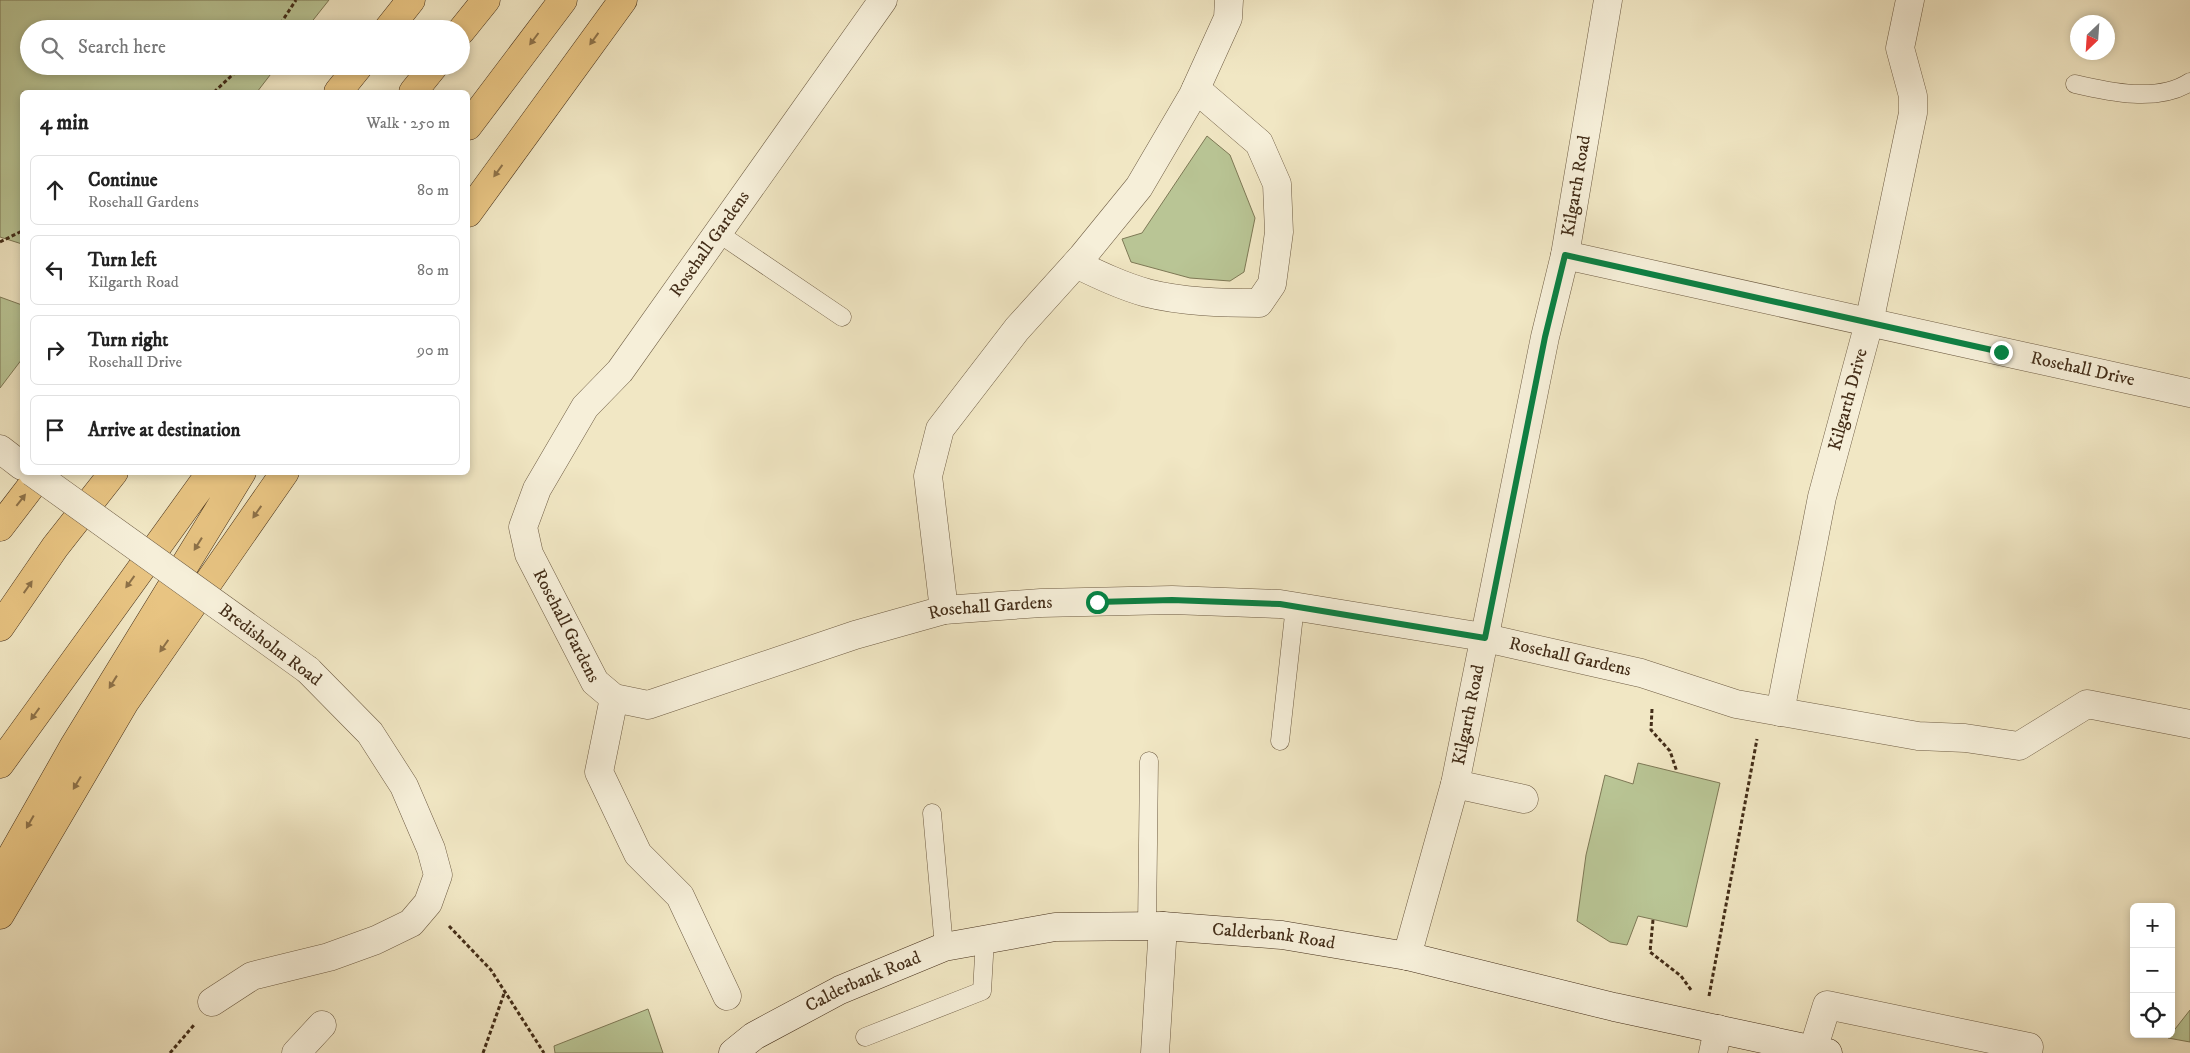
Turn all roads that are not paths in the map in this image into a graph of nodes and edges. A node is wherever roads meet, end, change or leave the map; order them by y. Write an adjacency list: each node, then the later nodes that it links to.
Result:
1 (411, 0): 9 (highway)
2 (486, 0): 10 (highway)
3 (563, 0): 18 (highway, one-way to 18)
4 (623, 0): 19 (highway, one-way to 19)
5 (883, 0): 20 (street, Rosehall Gardens)
6 (1229, 0): 15 (street)
7 (1608, 0): 21 (street, Kilgarth Road)
8 (1910, 0): 24 (street, Kilgarth Drive)
9 (395, 20)
10 (470, 20)
11 (352, 75): 16 (highway)
12 (427, 75): 17 (highway)
13 (2190, 82): 14 (lane)
14 (2075, 84)
15 (1196, 89): 22 (street); 22 (street)
16 (340, 90)
17 (415, 90)
18 (470, 123)
19 (470, 210)
20 (718, 233): 23 (lane); 39 (street, Rosehall Gardens)
21 (1565, 255): 24 (street, Rosehall Drive); 38 (street, Kilgarth Road)
22 (1076, 264): 36 (street)
23 (842, 317)
24 (1869, 322): 25 (street, Rosehall Drive); 40 (street, Kilgarth Drive)
25 (2190, 393)
26 (0, 450): 27 (street)
27 (20, 465)
28 (36, 475): 55 (street, Bredisholm Road, bridge)
29 (40, 475): 34 (highway, one-way to 29)
30 (112, 475): 37 (highway, one-way to 30)
31 (209, 475): 44 (highway, one-way to 44)
32 (240, 475): 48 (highway, one-way to 48)
33 (283, 475): 49 (highway, one-way to 49)
34 (0, 527)
35 (1295, 606): 36 (street, Rosehall Gardens); 38 (street, Rosehall Gardens); 42 (lane)
36 (944, 610): 39 (street, Rosehall Gardens)
37 (0, 627)
38 (1485, 638): 40 (street, Rosehall Gardens); 45 (street, Kilgarth Road)
39 (614, 698): 54 (street)
40 (1772, 710): 41 (street, Rosehall Gardens)
41 (2190, 724)
42 (1280, 741)
43 (1149, 761): 50 (lane)
44 (0, 764)
45 (1455, 784): 46 (street); 53 (street, Kilgarth Road)
46 (1524, 799)
47 (932, 813): 52 (lane)
48 (0, 876)
49 (0, 916)
50 (1155, 927): 51 (street, Calderbank Road); 53 (street, Calderbank Road); 62 (street)
51 (985, 939): 52 (street, Calderbank Road); 58 (lane)
52 (944, 948): 61 (street, Calderbank Road)
53 (1407, 956): 57 (street, Calderbank Road)
54 (728, 996)
55 (212, 1002)
56 (322, 1026): 60 (street)
57 (1705, 1033): 59 (street, Calderbank Road)
58 (864, 1038)
59 (1820, 1051): 63 (street)
60 (296, 1053)
61 (733, 1053)
62 (1155, 1053)
63 (2028, 1053)

